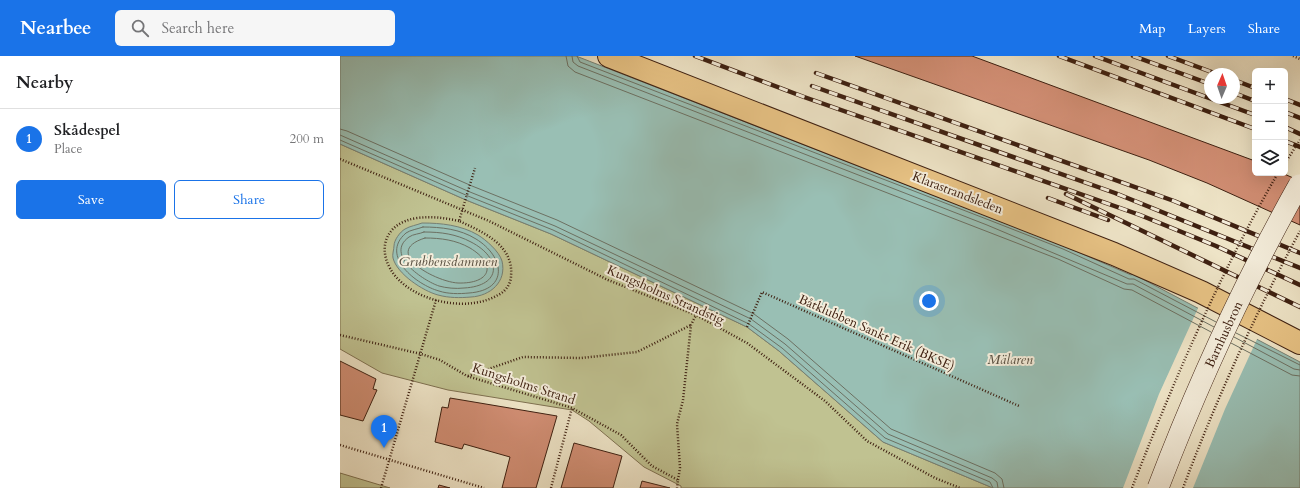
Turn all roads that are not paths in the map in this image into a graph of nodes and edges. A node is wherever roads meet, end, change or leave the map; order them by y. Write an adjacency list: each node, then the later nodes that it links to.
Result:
1 (609, 56): 5 (highway, Klarastrandsleden)
2 (640, 56): 4 (highway, Klarastrandsleden)
3 (1299, 185): 6 (street, Barnhusbron, bridge)
4 (1300, 329)
5 (1300, 343)
6 (1158, 488)

